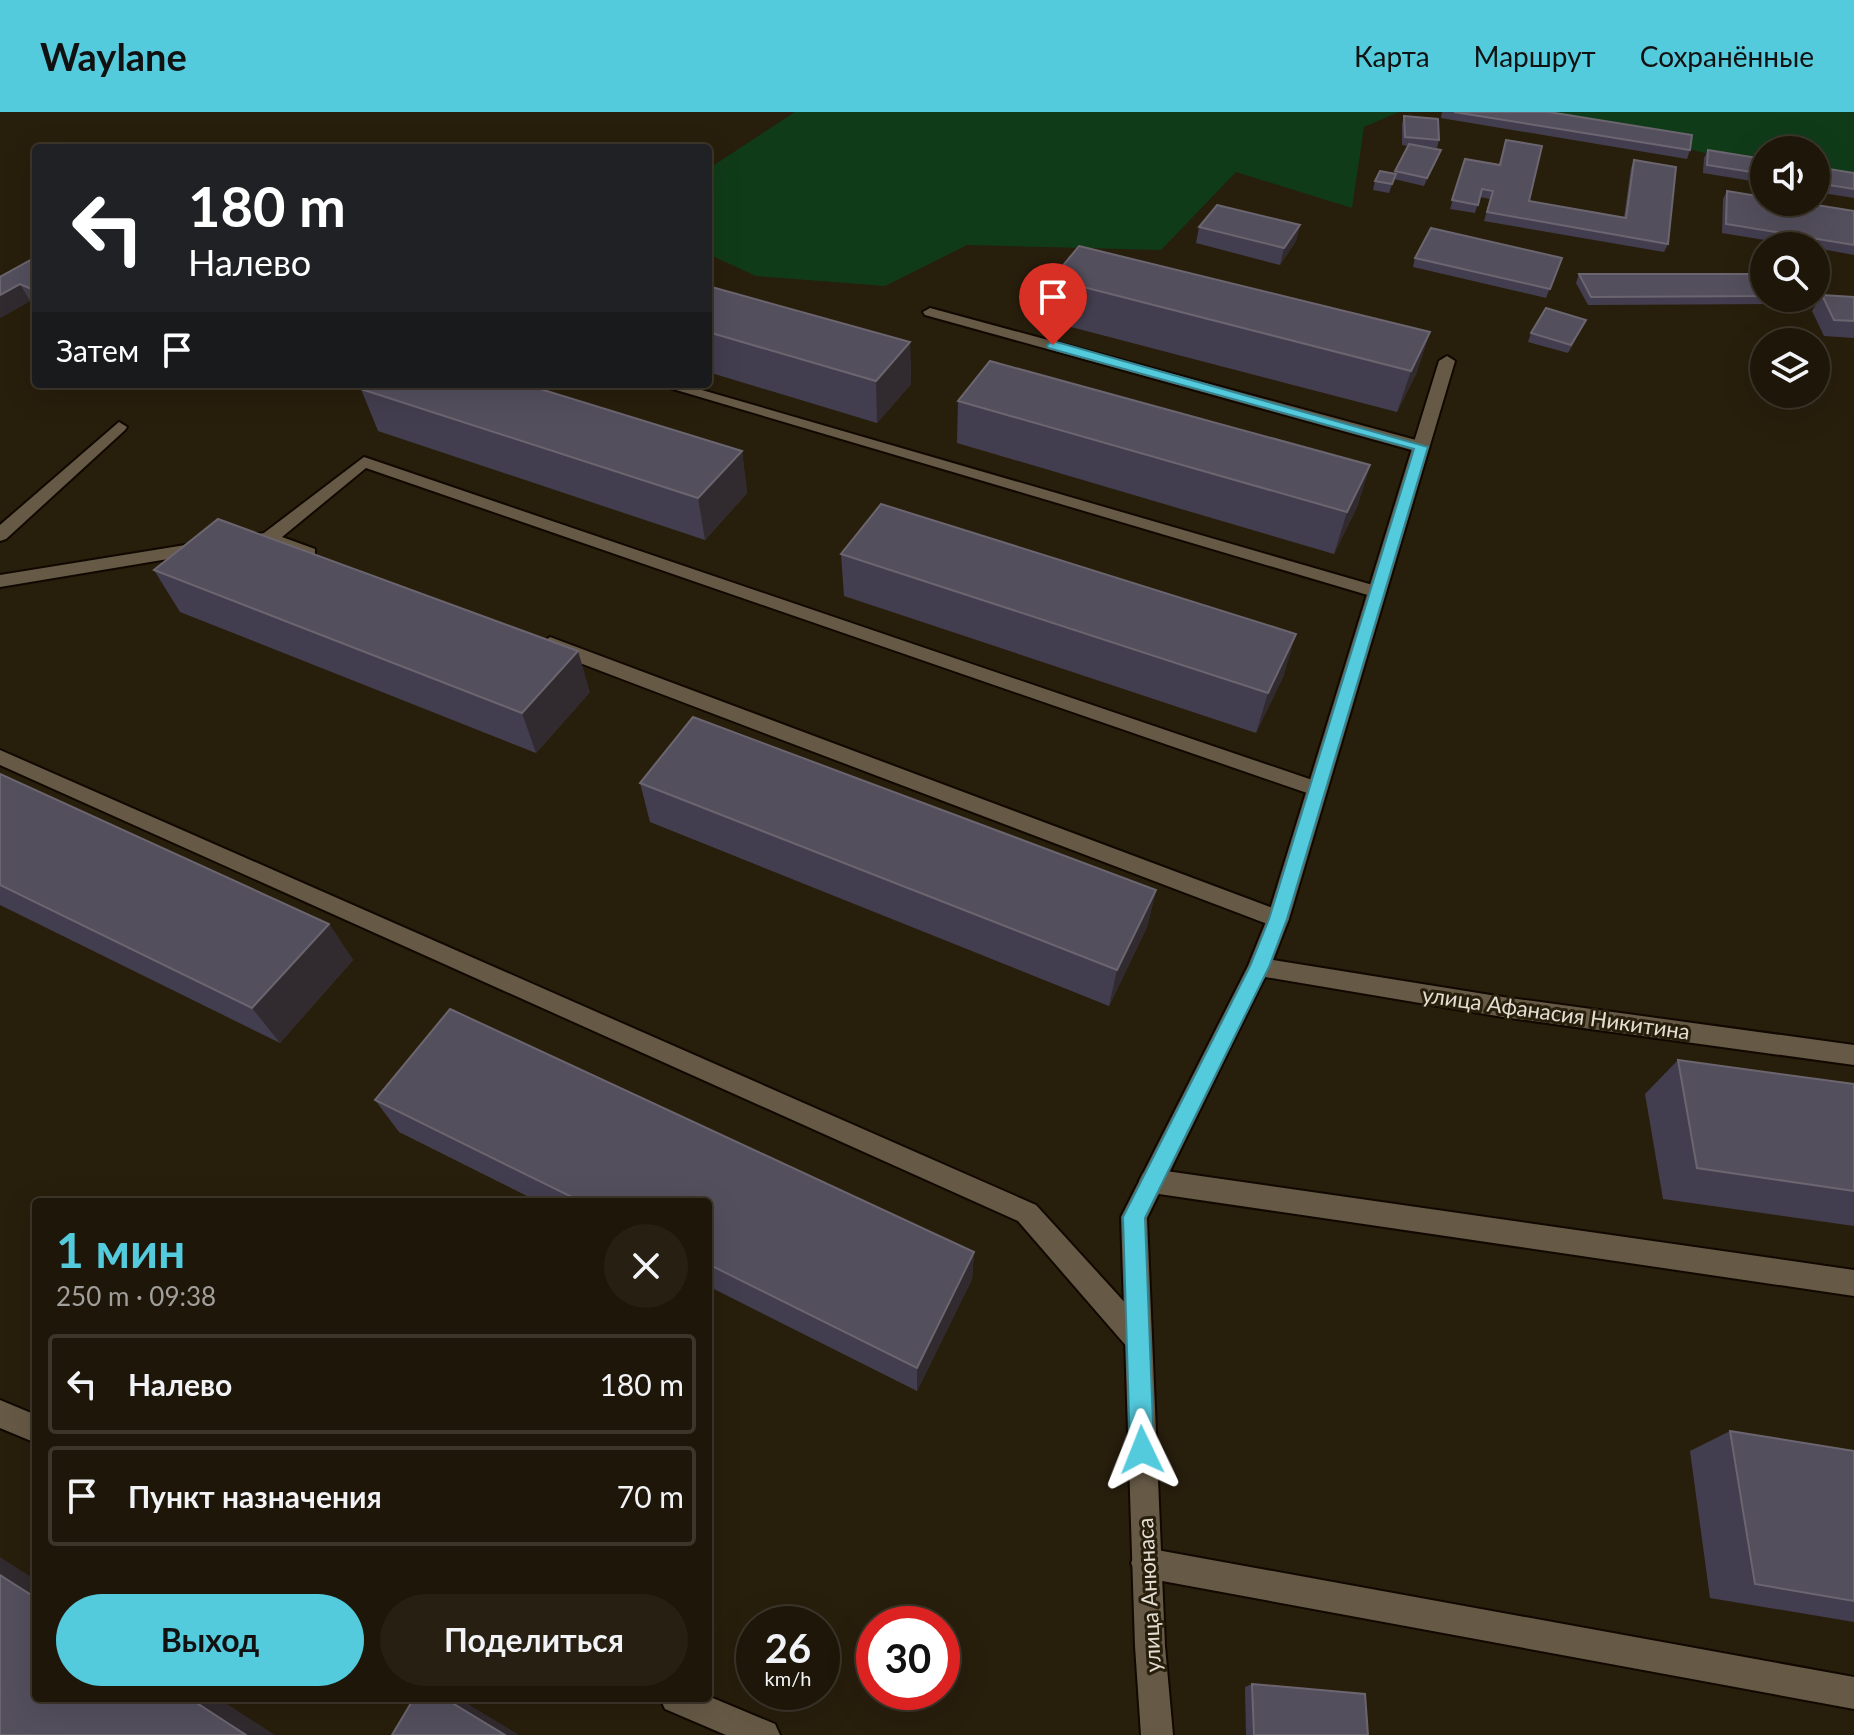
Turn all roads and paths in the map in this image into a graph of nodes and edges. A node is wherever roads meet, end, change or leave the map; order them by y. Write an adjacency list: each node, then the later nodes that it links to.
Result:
1 (930, 312): 5 (street)
2 (1447, 361): 5 (street, улица Анюнаса)
3 (678, 388): 10 (street)
4 (119, 427): 6 (street)
5 (1421, 447): 10 (street, улица Анюнаса)
6 (0, 535)
7 (269, 538): 8 (street); 9 (street); 13 (street)
8 (329, 561)
9 (0, 581)
10 (1377, 592): 13 (street, улица Анюнаса)
11 (537, 639): 14 (street)
12 (0, 757): 19 (street)
13 (1317, 789): 14 (street, улица Анюнаса)
14 (1278, 919): 15 (street, улица Анюнаса)
15 (1259, 967): 16 (street, улица Афанасия Никитина); 17 (street, улица Анюнаса)
16 (1854, 1055)
17 (1152, 1181): 18 (street); 19 (street, улица Анюнаса)
18 (1854, 1283)
19 (1138, 1338): 22 (street, улица Анюнаса)
20 (0, 1414): 21 (street)
21 (32, 1427)
22 (1146, 1563): 23 (street); 26 (street, улица Анюнаса)
23 (1854, 1693)
24 (686, 1702): 25 (street)
25 (764, 1735)
26 (1157, 1735)

